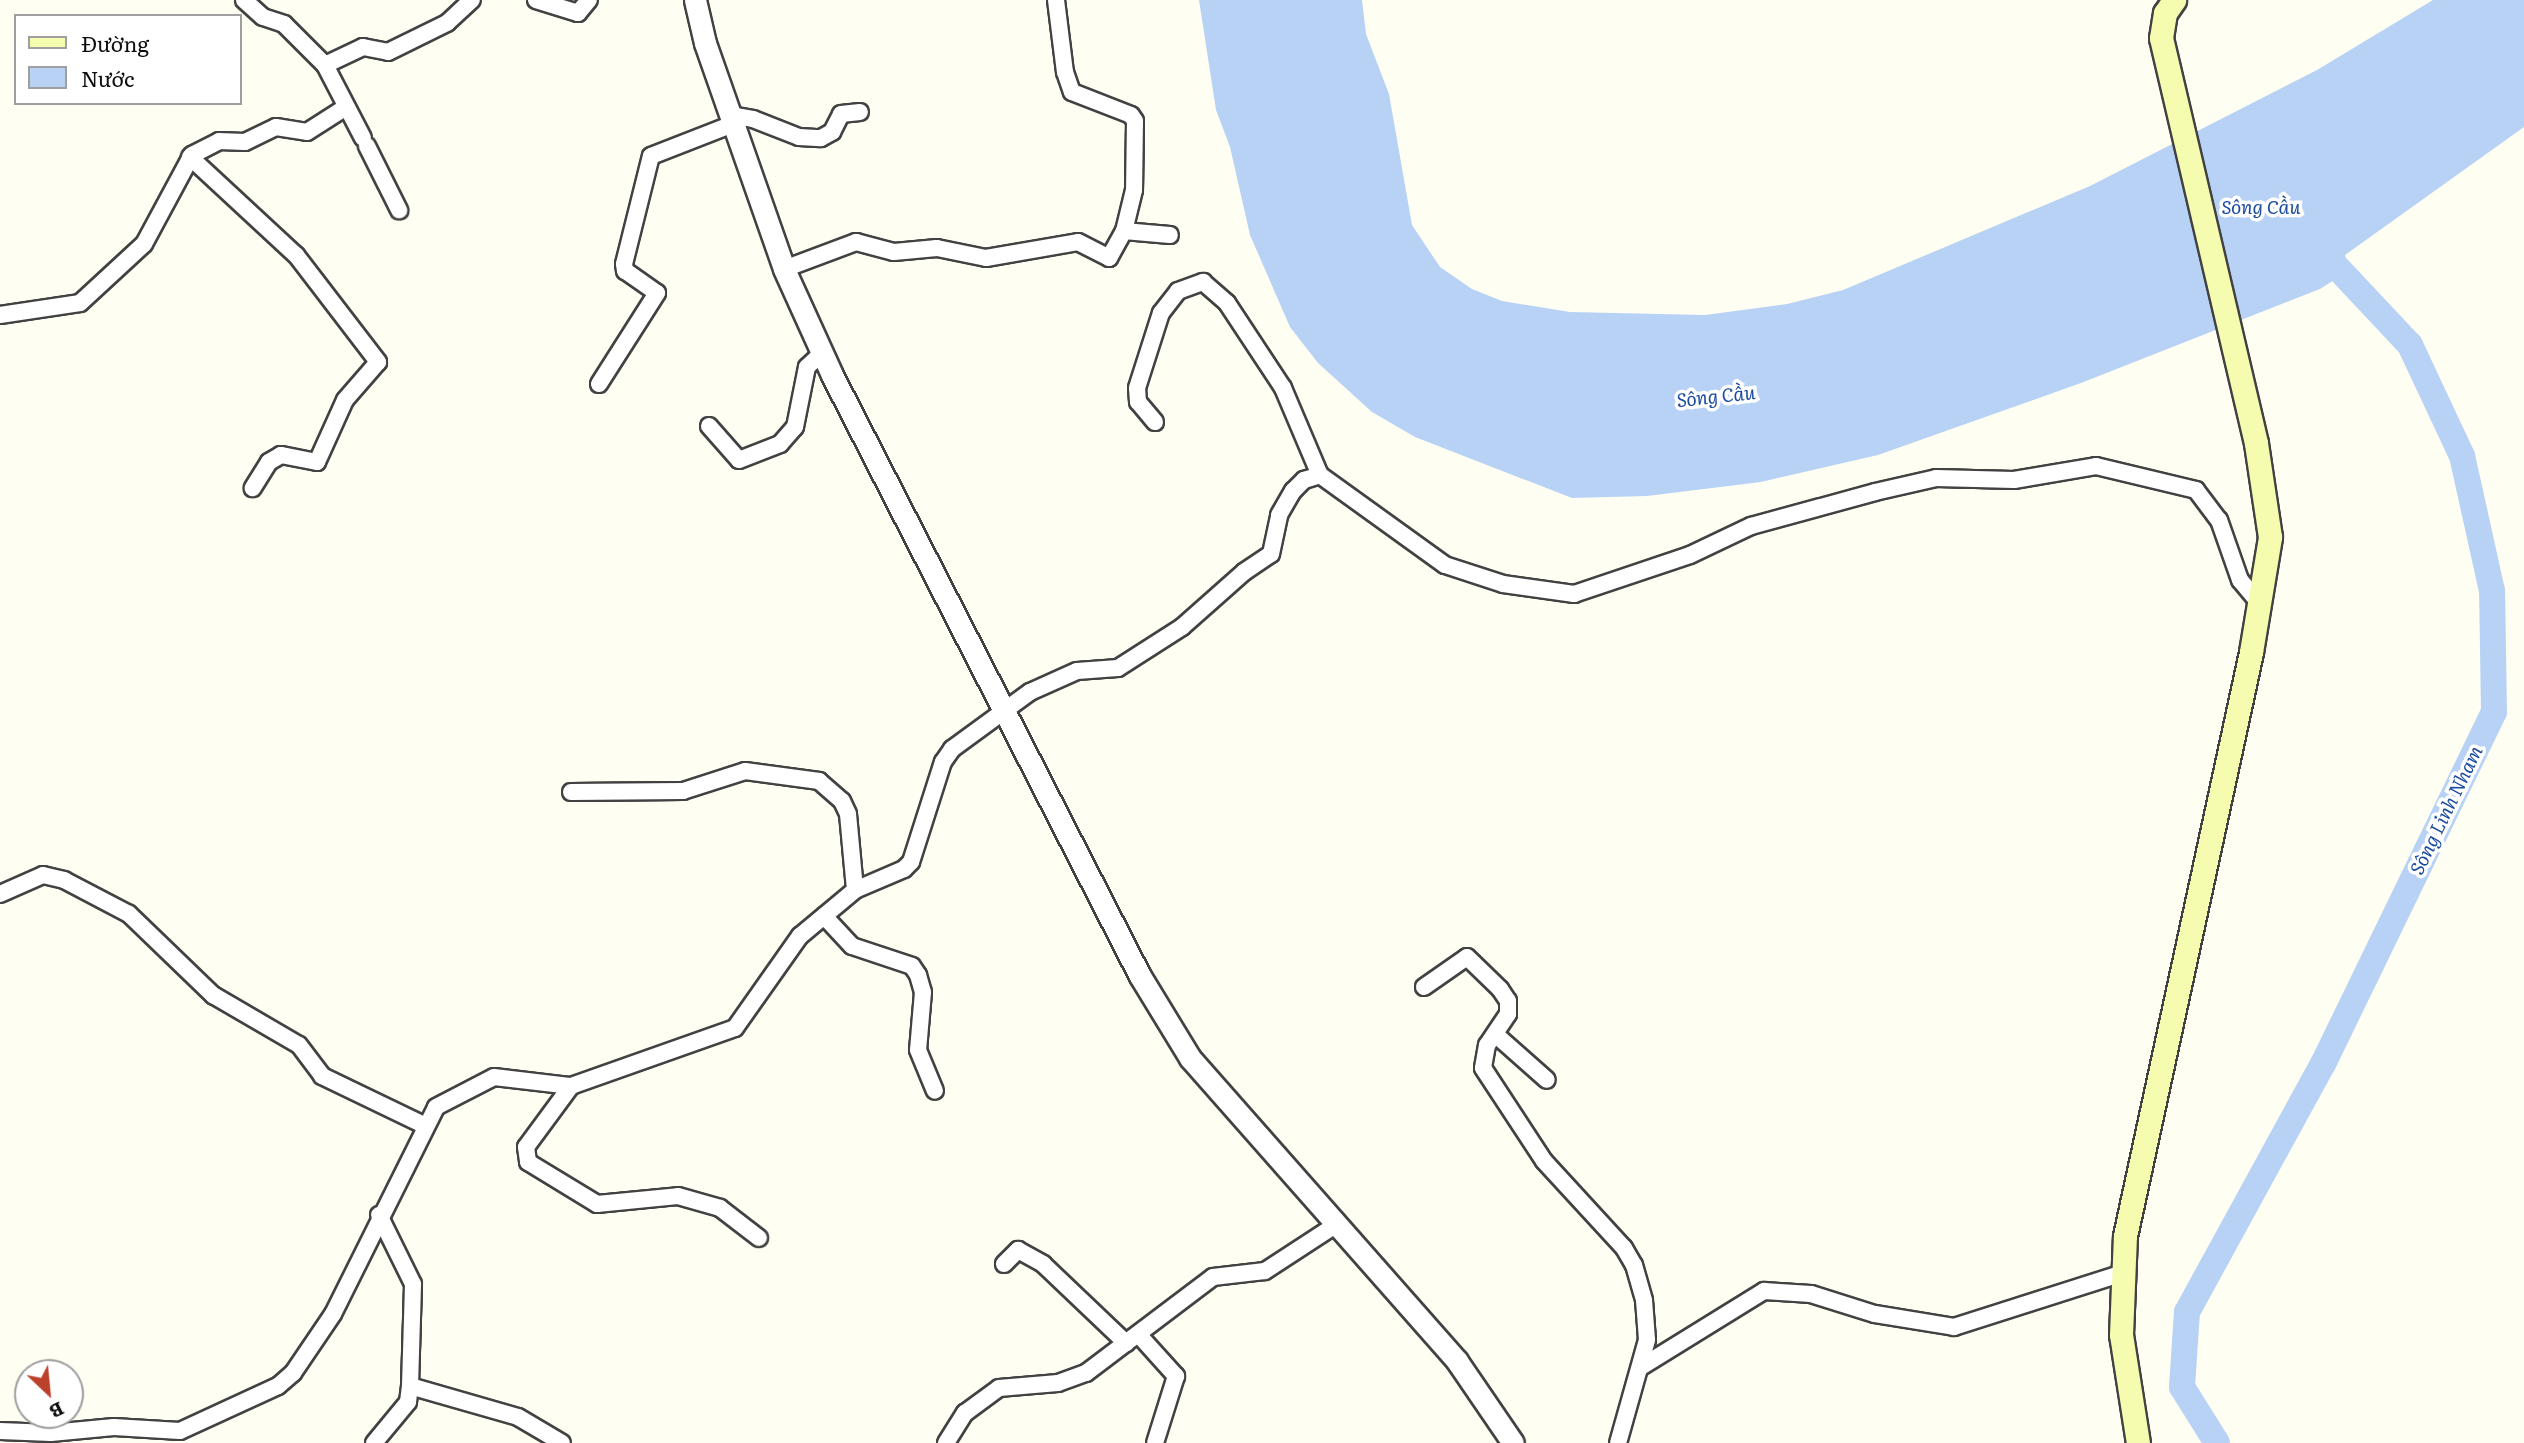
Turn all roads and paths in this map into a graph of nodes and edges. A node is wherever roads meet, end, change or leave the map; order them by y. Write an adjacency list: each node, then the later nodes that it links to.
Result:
1 (244, 0): 8 (street)
2 (472, 0): 8 (street)
3 (536, 0): 4 (street)
4 (589, 0)
5 (695, 0): 11 (street)
6 (1056, 0): 14 (street)
7 (2174, 0): 24 (main road)
8 (325, 65): 9 (street)
9 (346, 107): 12 (street); 13 (street)
10 (860, 112): 11 (street)
11 (731, 120): 16 (street); 19 (street)
12 (190, 157): 17 (street); 23 (street)
13 (399, 211)
14 (1124, 231): 15 (street); 16 (street)
15 (1170, 235)
16 (784, 269): 18 (street)
17 (0, 315)
18 (822, 353): 21 (street); 25 (street)
19 (598, 384)
20 (1155, 422): 22 (street)
21 (709, 426)
22 (1320, 475): 24 (street); 25 (street)
23 (253, 488)
24 (2260, 604): 40 (main road)
25 (1003, 711): 27 (street); 37 (street)
26 (570, 792): 27 (street)
27 (855, 890): 29 (street)
28 (0, 894): 35 (street)
29 (824, 916): 33 (street); 34 (street)
30 (1424, 987): 31 (street)
31 (1495, 1034): 32 (street); 42 (street)
32 (1547, 1080)
33 (570, 1086): 35 (street); 38 (street)
34 (935, 1091)
35 (424, 1125): 36 (street)
36 (379, 1214): 43 (street); 45 (street)
37 (1337, 1224): 41 (street); 50 (street)
38 (759, 1238)
39 (1004, 1264): 41 (street)
40 (2120, 1274): 42 (street); 52 (main road)
41 (1132, 1338): 48 (street); 49 (street)
42 (1641, 1367): 51 (street)
43 (410, 1386): 46 (street); 47 (street)
44 (0, 1431): 45 (street)
45 (113, 1435)
46 (373, 1443)
47 (562, 1443)
48 (946, 1443)
49 (1155, 1443)
50 (1513, 1443)
51 (1618, 1443)
52 (2138, 1443)

